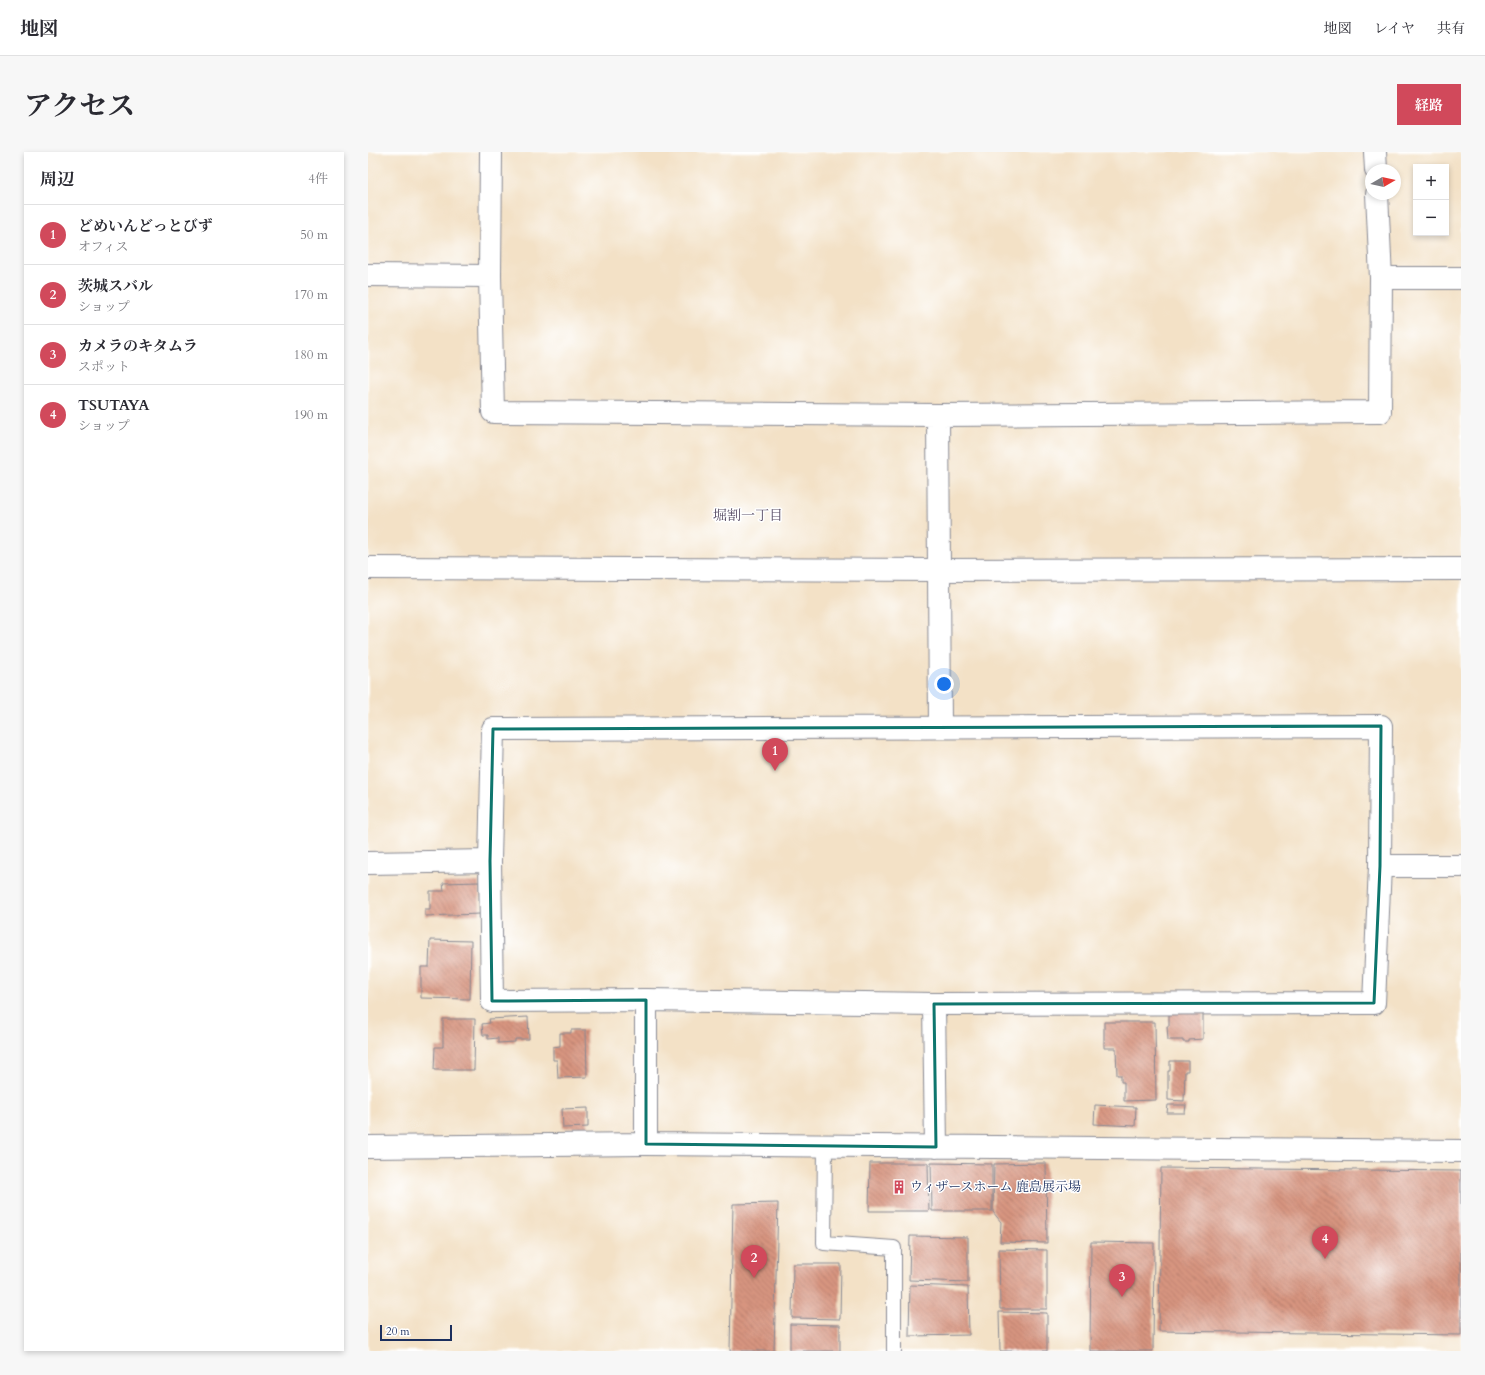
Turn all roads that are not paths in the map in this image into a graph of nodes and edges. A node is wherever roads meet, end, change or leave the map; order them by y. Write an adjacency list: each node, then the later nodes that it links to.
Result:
1 (491, 152): 6 (street)
2 (1375, 152): 3 (street)
3 (1376, 164)
4 (1377, 200): 7 (street)
5 (368, 275): 6 (street)
6 (490, 276): 9 (street)
7 (1381, 278): 8 (street); 9 (street)
8 (1461, 278)
9 (938, 415): 12 (street)
10 (368, 568): 12 (street)
11 (1461, 569): 12 (street)
12 (939, 570): 13 (street)
13 (940, 727): 14 (street); 16 (street)
14 (490, 861): 15 (street); 18 (street)
15 (368, 863)
16 (1380, 866): 17 (street); 19 (street)
17 (1461, 866)
18 (646, 1000): 19 (street); 20 (street)
19 (934, 1004): 23 (street)
20 (646, 1144): 21 (street); 22 (street)
21 (825, 1146): 23 (street); 25 (lane)
22 (368, 1147)
23 (936, 1147): 24 (street)
24 (1461, 1151)
25 (894, 1351)

